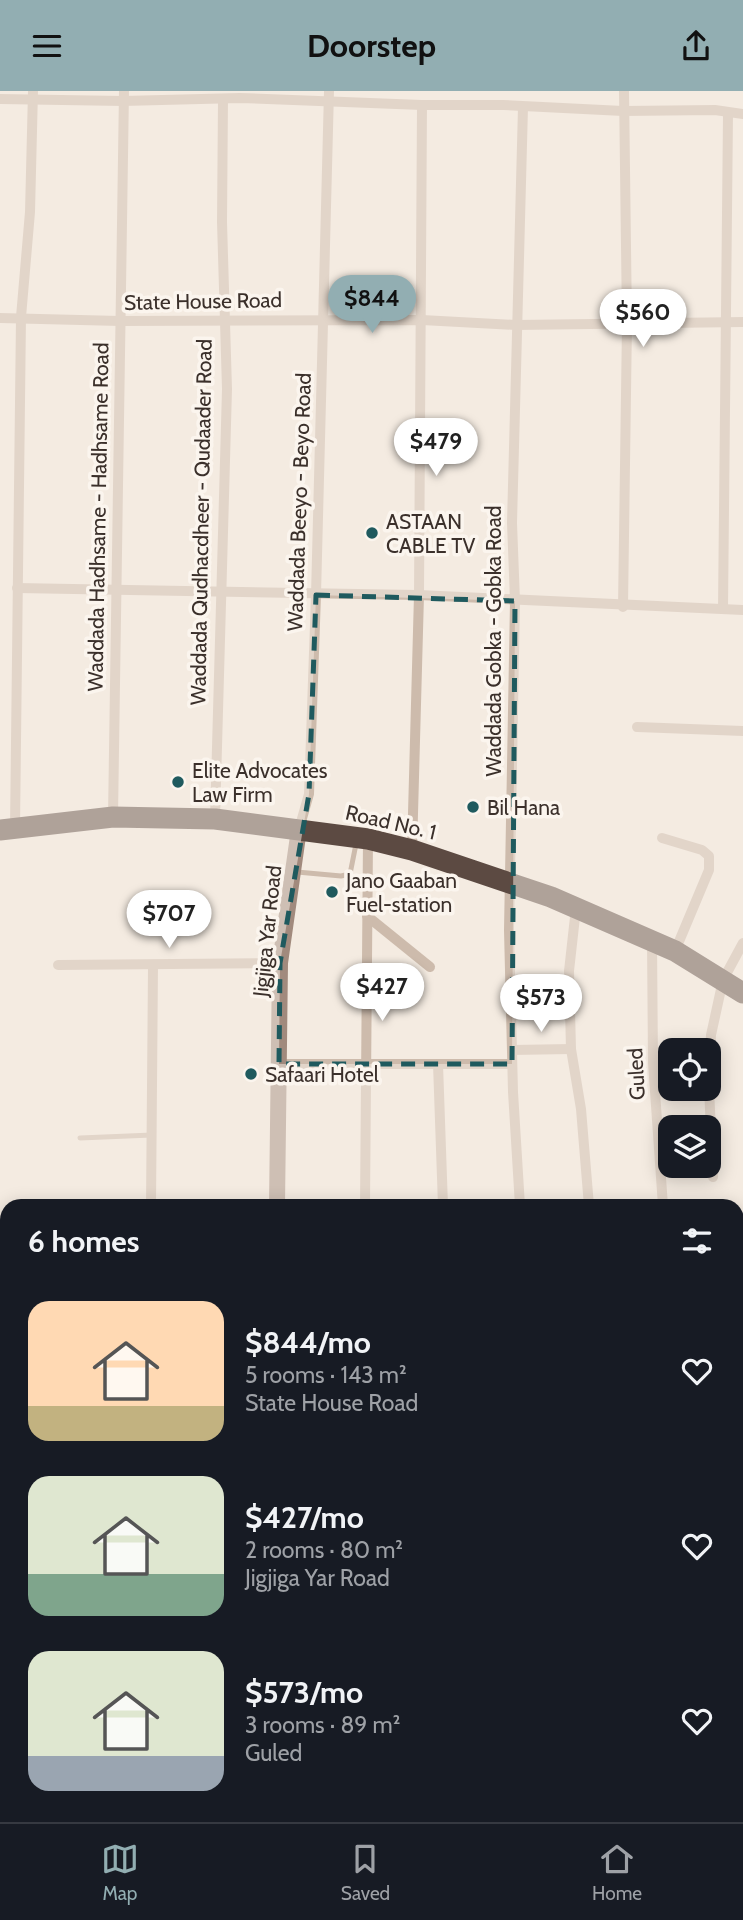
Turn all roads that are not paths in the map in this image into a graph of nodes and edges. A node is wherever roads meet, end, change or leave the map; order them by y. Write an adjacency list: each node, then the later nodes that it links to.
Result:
1 (443, 91): 10 (street)
2 (504, 91): 12 (street)
3 (624, 91): 14 (street)
4 (33, 95): 6 (street); 8 (street); 17 (street)
5 (240, 95): 7 (street); 9 (street)
6 (124, 96): 9 (street); 22 (street, Waddada Hadhsame - Hadhsame Road)
7 (328, 97): 11 (street); 19 (street, Waddada Beeyo - Beyo Road)
8 (0, 99)
9 (223, 99): 20 (street, Waddada Qudhacdheer - Qudaader Road)
10 (442, 104): 11 (street); 12 (street)
11 (422, 105): 21 (street)
12 (503, 105): 13 (street)
13 (523, 107): 14 (street); 26 (street, Waddada Gobka - Gobka Road)
14 (623, 111): 15 (street); 25 (street)
15 (728, 114): 16 (street); 23 (street)
16 (743, 114)
17 (21, 317): 18 (street, State House Road); 22 (street, State House Road); 27 (street)
18 (0, 318)
19 (323, 319): 20 (street, State House Road); 21 (street, State House Road); 30 (street, Waddada Beeyo - Beyo Road)
20 (224, 320): 22 (street, State House Road); 29 (street, Waddada Qudhacdheer - Qudaader Road)
21 (422, 320): 26 (street, State House Road); 31 (street)
22 (120, 321): 28 (street, Waddada Hadhsame - Hadhsame Road)
23 (724, 322): 24 (street, State House Road); 25 (street, State House Road); 34 (street)
24 (743, 322)
25 (627, 323): 26 (street, State House Road); 33 (street)
26 (516, 325): 32 (street, Waddada Gobka - Gobka Road)
27 (17, 588): 28 (street); 40 (street)
28 (117, 590): 29 (street); 38 (street, Waddada Hadhsame - Hadhsame Road)
29 (220, 592): 30 (street); 39 (street, Waddada Qudhacdheer - Qudaader Road)
30 (316, 595): 31 (street); 41 (street, Waddada Beeyo - Beyo Road)
31 (418, 595): 32 (street); 44 (street)
32 (514, 601): 33 (street); 46 (street, Waddada Gobka - Gobka Road)
33 (623, 607): 34 (street)
34 (723, 609): 35 (street)
35 (743, 610)
36 (637, 727): 37 (street)
37 (743, 731)
38 (114, 817): 39 (highway, Road No. 1); 40 (highway, Road No. 1)
39 (215, 819): 41 (highway, Road No. 1)
40 (7, 829)
41 (299, 829): 42 (highway, Road No. 1); 45 (street, Jigjiga Yar Road)
42 (362, 838): 44 (highway, Road No. 1); 45 (lane); 48 (street)
43 (662, 838): 51 (street)
44 (412, 850): 46 (highway, Road No. 1)
45 (293, 871): 52 (street, Jigjiga Yar Road)
46 (511, 881): 47 (highway, Road No. 1); 60 (street, Waddada Gobka - Gobka Road)
47 (576, 908): 49 (highway, Road No. 1); 59 (street)
48 (367, 916): 55 (street); 62 (street)
49 (652, 941): 51 (highway, Road No. 1); 73 (street, Guled)
50 (743, 943): 56 (street)
51 (675, 951): 56 (highway, Road No. 1)
52 (280, 963): 54 (street); 61 (street, Jigjiga Yar Road)
53 (58, 965): 54 (street)
54 (153, 966): 65 (street)
55 (430, 967)
56 (723, 980): 57 (highway, Road No. 1); 58 (street)
57 (743, 993)
58 (711, 1038)
59 (571, 1049): 60 (street); 72 (street)
60 (512, 1050): 63 (street, Waddada Gobka - Gobka Road)
61 (279, 1064): 62 (street); 68 (street, Jigjiga Yar Road)
62 (366, 1064): 64 (street); 69 (street)
63 (512, 1064): 64 (street); 71 (street, Waddada Gobka - Gobka Road)
64 (438, 1065): 70 (street)
65 (152, 1135): 66 (lane); 67 (street)
66 (80, 1138)
67 (151, 1199)
68 (277, 1199)
69 (365, 1199)
70 (443, 1199)
71 (520, 1199)
72 (588, 1199)
73 (663, 1199)

